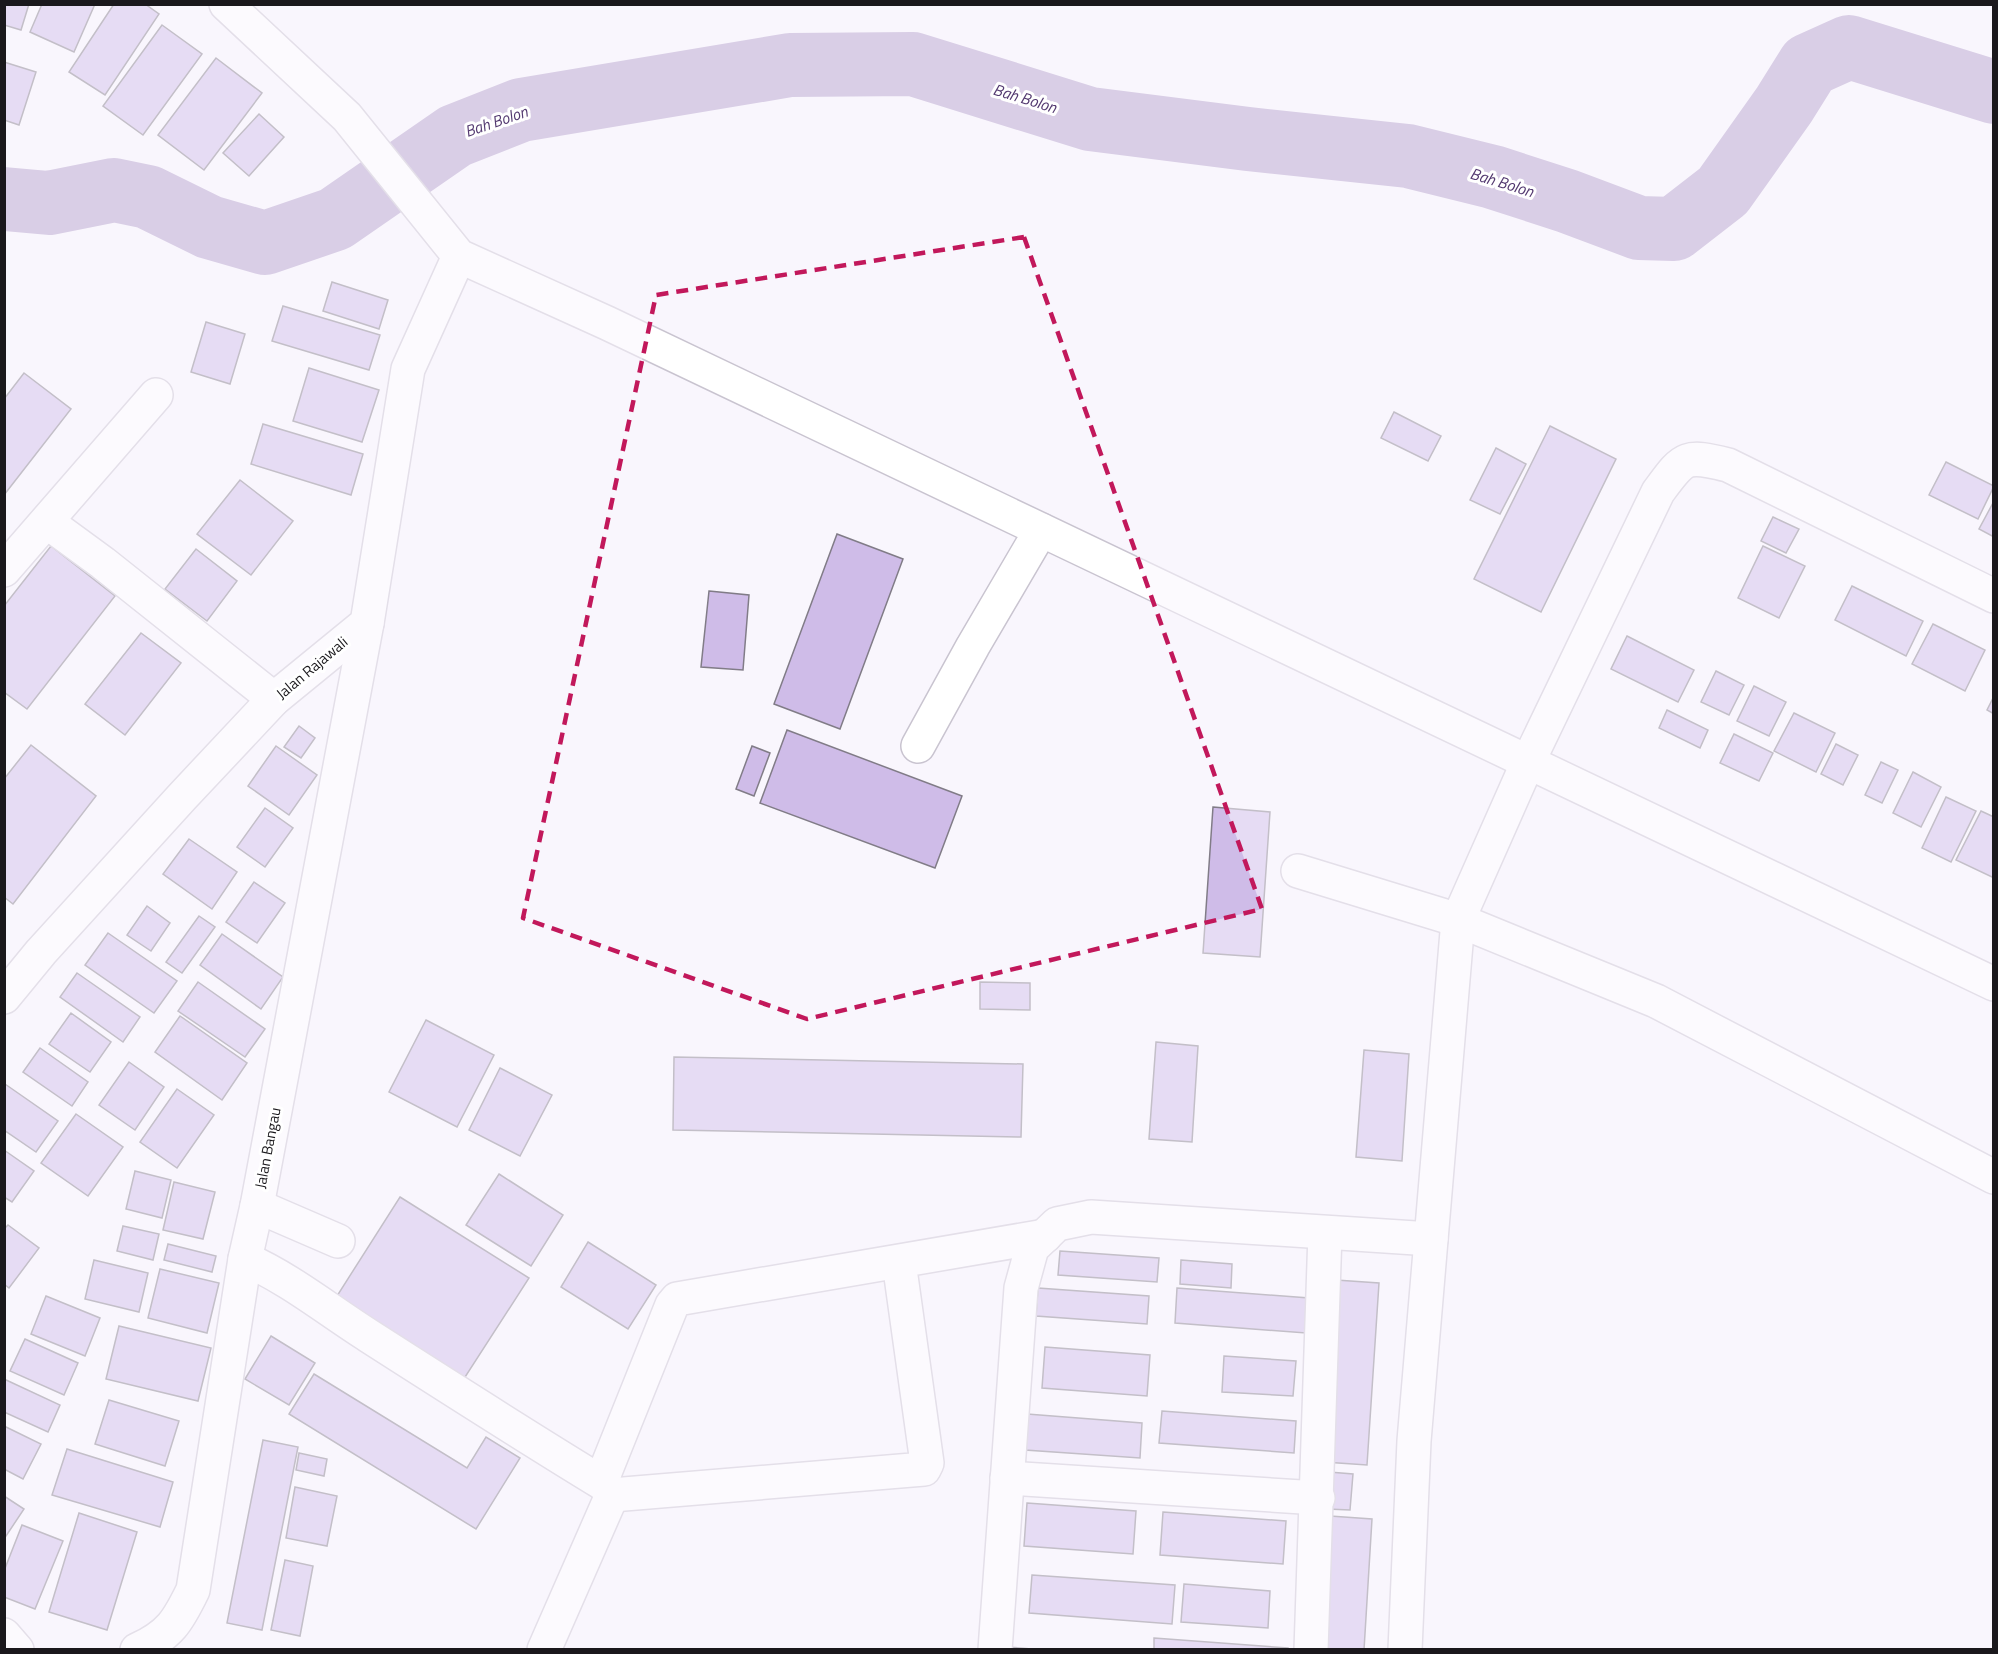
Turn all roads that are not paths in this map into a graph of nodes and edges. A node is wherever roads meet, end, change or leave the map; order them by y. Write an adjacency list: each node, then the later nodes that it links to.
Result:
1 (226, 4): 2 (street)
2 (459, 256): 5 (street); 8 (street)
3 (156, 395): 4 (street)
4 (47, 522): 6 (street); 9 (street)
5 (1041, 530): 10 (street); 11 (street)
6 (4, 570)
7 (1994, 596): 11 (street)
8 (367, 623): 9 (street, Jalan Rajawali); 17 (street, Jalan Bangau)
9 (274, 699): 15 (street, Jalan Rajawali)
10 (918, 746)
11 (1528, 762): 13 (street); 14 (street)
12 (1298, 871): 13 (street)
13 (1458, 920): 16 (street); 20 (street)
14 (1994, 984)
15 (4, 997)
16 (1994, 1177)
17 (257, 1206): 21 (street); 22 (street, Jalan Bangau)
18 (1325, 1233): 19 (street); 20 (street); 26 (street)
19 (1045, 1236): 23 (street); 24 (street)
20 (1431, 1239): 33 (street)
21 (338, 1241)
22 (246, 1260): 25 (street); 29 (street, Jalan Bangau)
23 (899, 1262): 25 (street); 25 (street)
24 (1007, 1478): 26 (street); 31 (street)
25 (608, 1490): 30 (street)
26 (1318, 1498): 32 (street)
27 (4, 1635): 28 (street)
28 (17, 1650)
29 (137, 1650)
30 (544, 1650)
31 (994, 1650)
32 (1311, 1650)
33 (1405, 1650)

